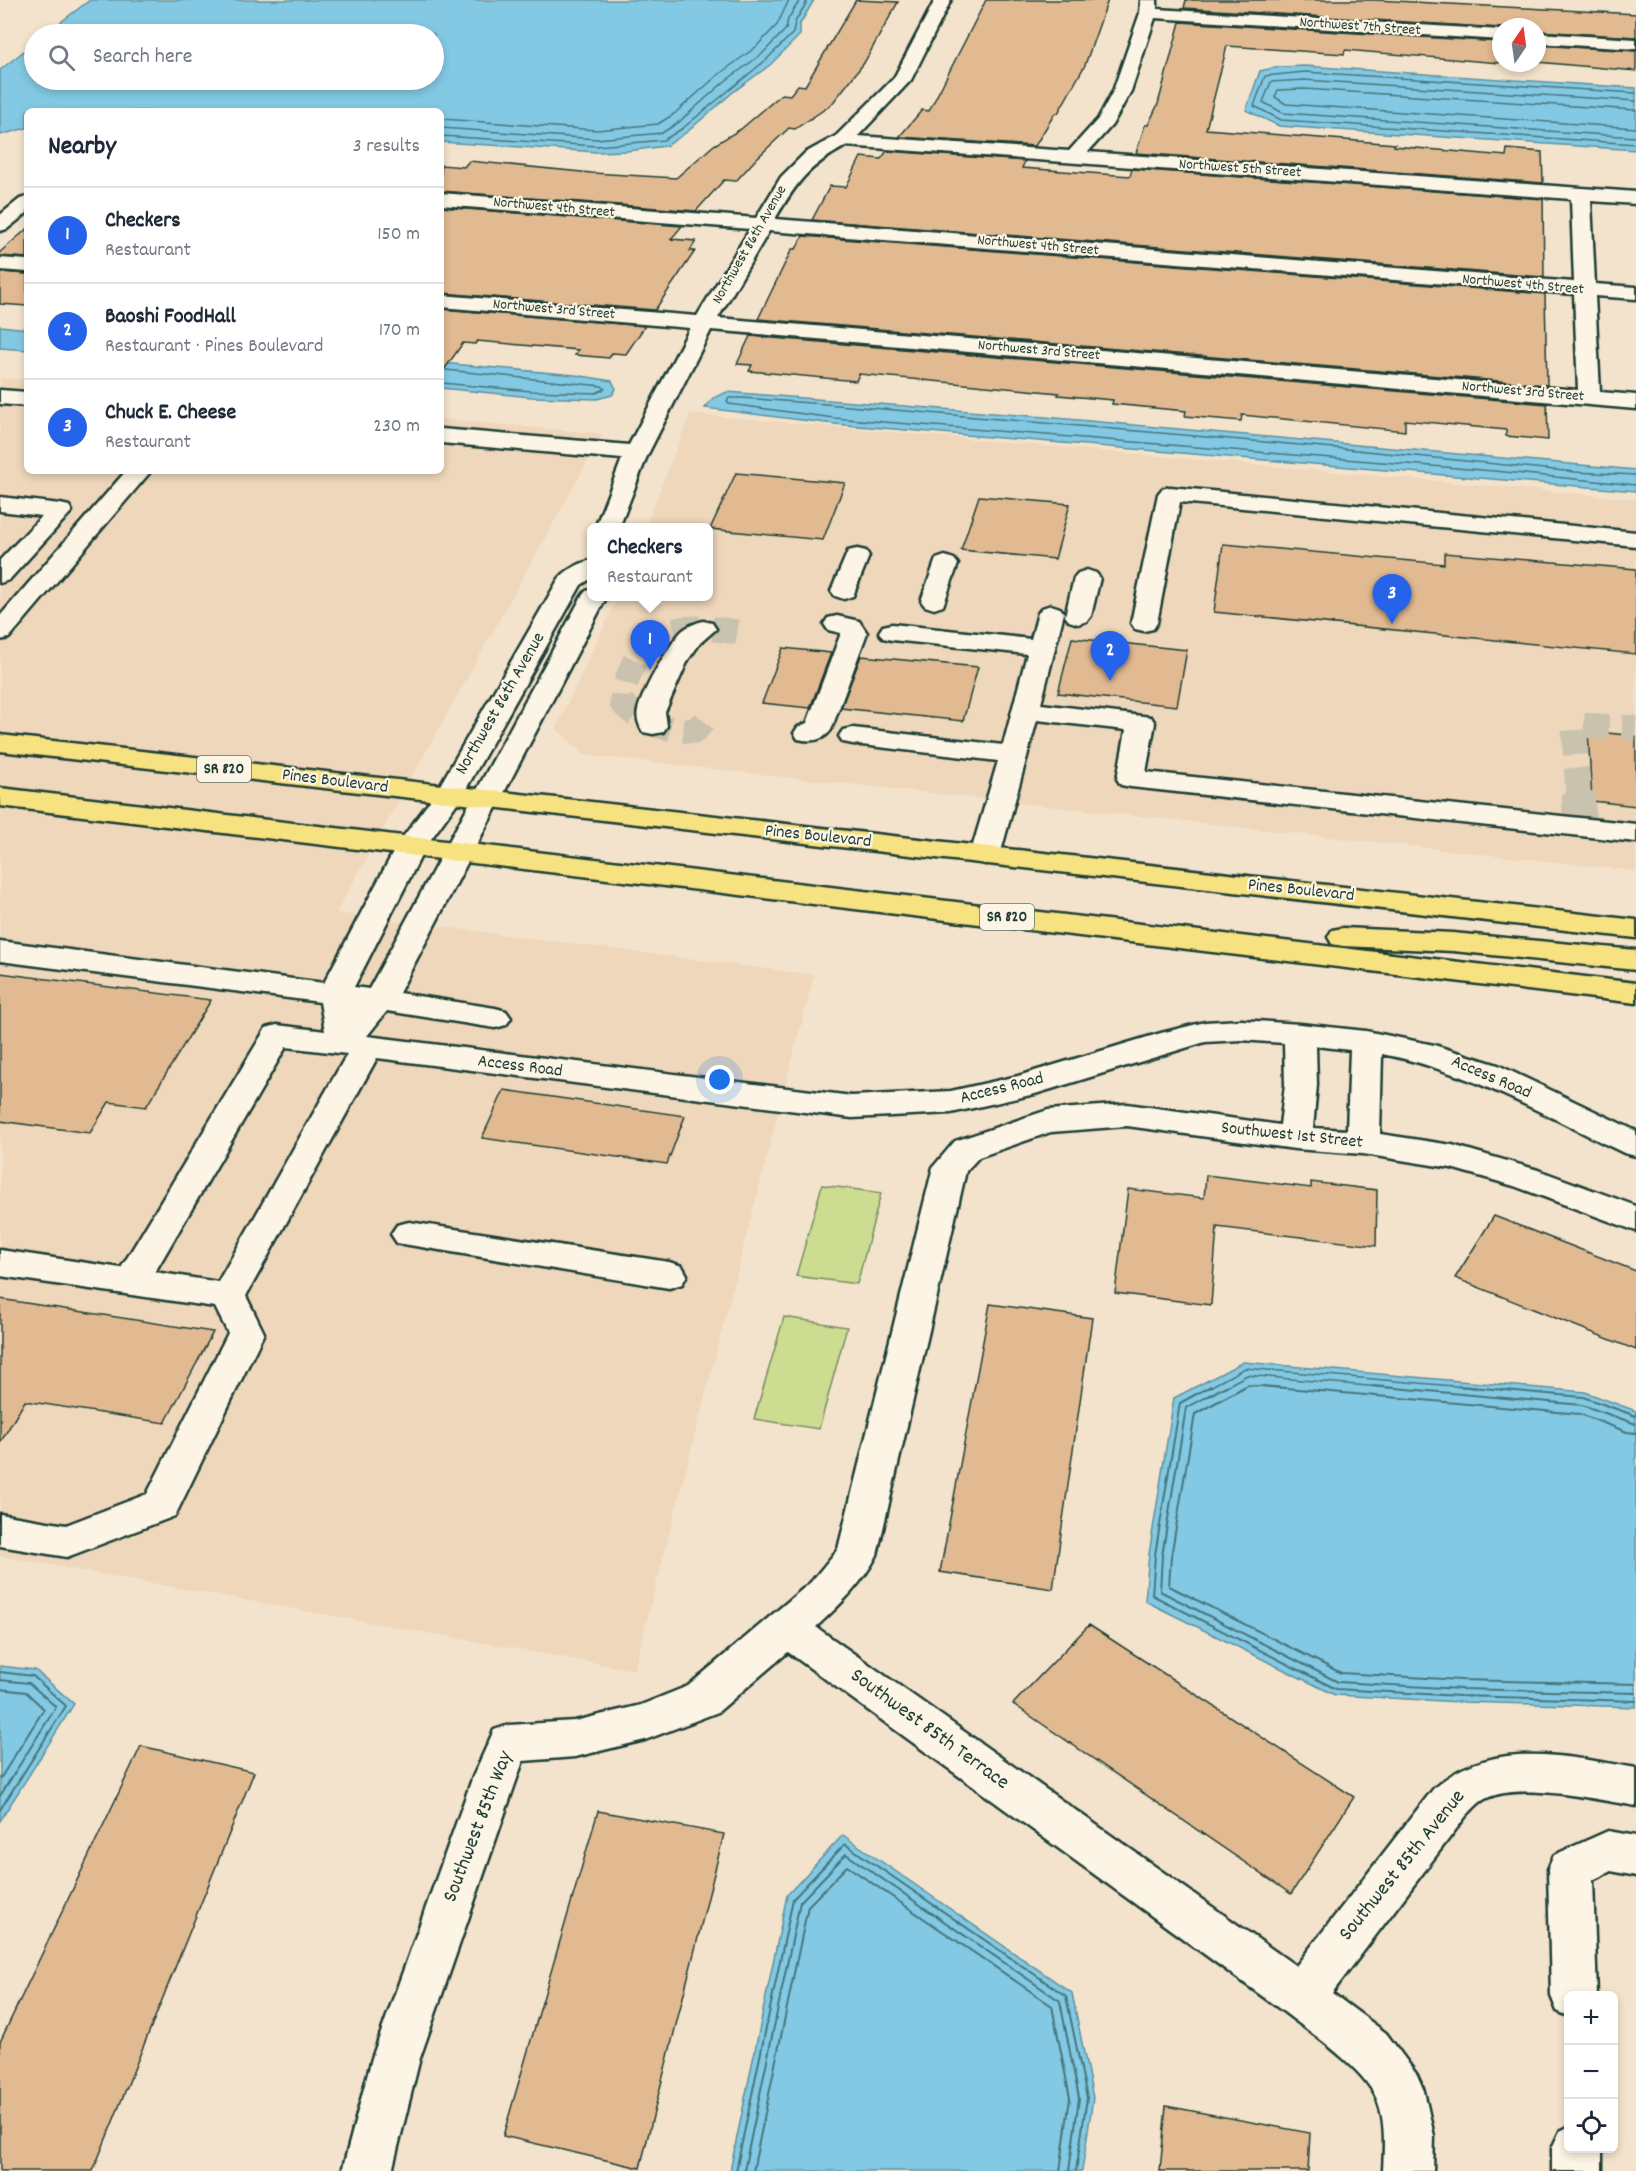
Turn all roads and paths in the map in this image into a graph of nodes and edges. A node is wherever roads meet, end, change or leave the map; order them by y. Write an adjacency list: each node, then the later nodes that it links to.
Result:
1 (943, 0): 6 (street, Northwest 86th Avenue)
2 (1149, 7): 3 (street, Northwest 7th Street); 7 (street)
3 (1492, 34)
4 (1546, 39): 5 (street)
5 (1636, 44)
6 (843, 140): 7 (street, Northwest 5th Street); 13 (street, Northwest 86th Avenue)
7 (1075, 156): 8 (street, Northwest 5th Street)
8 (1581, 194): 9 (street, Northwest 5th Street); 16 (street)
9 (1636, 198)
10 (444, 199): 13 (street, Northwest 4th Street)
11 (24, 205): 12 (street)
12 (0, 225)
13 (764, 225): 16 (street, Northwest 4th Street); 19 (street, Northwest 86th Avenue)
14 (0, 264): 15 (street)
15 (24, 266)
16 (1585, 290): 17 (street, Northwest 4th Street); 21 (street)
17 (1636, 293)
18 (444, 301): 19 (street, Northwest 3rd Street)
19 (704, 323): 21 (street, Northwest 3rd Street); 25 (street, Northwest 86th Avenue)
20 (0, 397): 22 (street)
21 (1589, 398): 23 (street, Northwest 3rd Street)
22 (24, 399)
23 (1636, 402)
24 (444, 436): 25 (street)
25 (636, 453): 28 (street, Northwest 86th Avenue)
26 (136, 474): 43 (street)
27 (0, 504): 33 (street)
28 (609, 523)
29 (1636, 539): 40 (street)
30 (857, 556): 35 (street)
31 (945, 564): 37 (street)
32 (587, 570): 52 (street, Northwest 86th Avenue)
33 (0, 574)
34 (1087, 578): 39 (street)
35 (844, 591)
36 (594, 601): 54 (street, Northwest 86th Avenue)
37 (934, 601)
38 (1051, 613): 45 (street)
39 (1078, 616)
40 (1144, 623)
41 (837, 624): 48 (street)
42 (703, 629): 47 (street)
43 (0, 632)
44 (892, 632): 45 (street)
45 (1040, 648): 46 (street)
46 (1026, 711): 51 (street); 55 (street)
47 (653, 726)
48 (807, 734)
49 (853, 736): 51 (street)
50 (0, 743): 52 (highway, Pines Boulevard / SR 820)
51 (1014, 755): 58 (street)
52 (448, 796): 54 (highway, Pines Boulevard / SR 820); 56 (street, Northwest 86th Avenue)
53 (0, 797): 56 (highway, SR 820)
54 (484, 800): 57 (street, Northwest 86th Avenue); 58 (highway, Pines Boulevard / SR 820)
55 (1636, 833)
56 (412, 845): 57 (highway, SR 820); 64 (street)
57 (460, 851): 60 (highway, SR 820); 65 (street)
58 (985, 855): 59 (highway, Pines Boulevard / SR 820)
59 (1636, 929)
60 (1231, 944): 62 (highway); 63 (highway, SR 820)
61 (0, 951): 64 (street)
62 (1636, 960)
63 (1636, 993)
64 (334, 994): 65 (street); 69 (street)
65 (379, 1000): 66 (street); 69 (street)
66 (495, 1018)
67 (1300, 1035): 68 (street, Access Road); 69 (street, Access Road); 70 (street)
68 (1366, 1041): 71 (street); 72 (street, Access Road)
69 (355, 1046): 77 (street, Access Road); 78 (street)
70 (1295, 1138): 71 (street, Southwest 1st Street); 80 (street, Southwest 1st Street)
71 (1363, 1143): 73 (street, Southwest 1st Street)
72 (1636, 1145)
73 (1636, 1219)
74 (409, 1234): 76 (street)
75 (0, 1263): 77 (street)
76 (669, 1275)
77 (131, 1282): 78 (street)
78 (228, 1296): 79 (street)
79 (0, 1530)
80 (787, 1629): 84 (street, Southwest 85th Terrace); 86 (street, Southwest 85th Way)
81 (1636, 1787): 84 (street, Southwest 85th Avenue)
82 (1636, 1856): 83 (street)
83 (1574, 1991)
84 (1301, 1997): 87 (street, Southwest 85th Terrace)
85 (1577, 2153): 88 (street)
86 (367, 2171)
87 (1408, 2171)
88 (1577, 2171)

